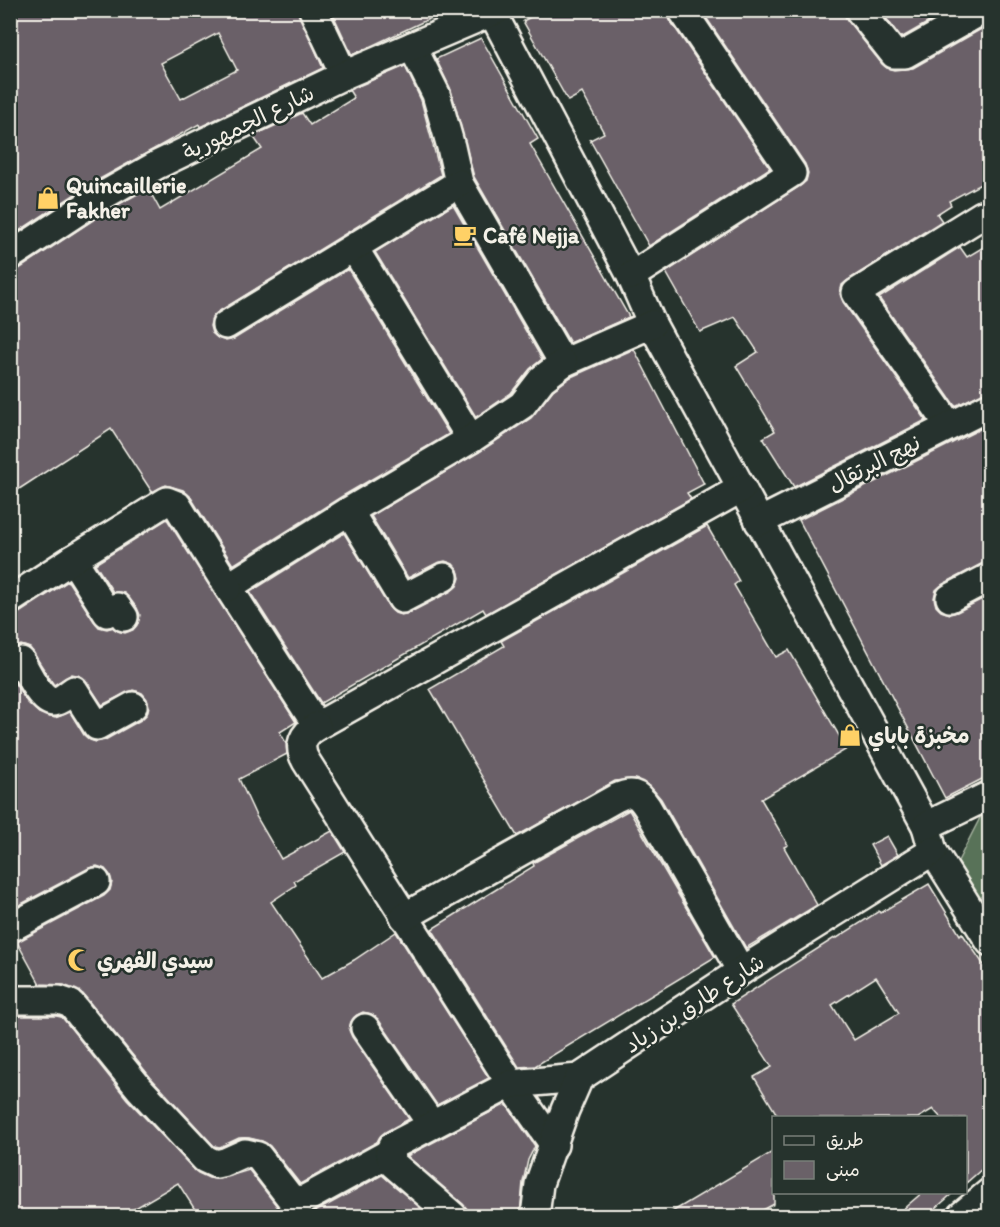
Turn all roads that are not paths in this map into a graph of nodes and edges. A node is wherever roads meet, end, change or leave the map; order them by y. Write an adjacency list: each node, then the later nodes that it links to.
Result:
1 (313, 10): 7 (street)
2 (682, 10): 12 (street)
3 (859, 10): 4 (street)
4 (983, 10)
5 (493, 11): 6 (street, شارع الجمهورية); 12 (street)
6 (412, 46): 7 (street, شارع الجمهورية); 8 (street)
7 (344, 75): 11 (street, شارع الجمهورية)
8 (459, 183): 10 (street); 15 (street)
9 (982, 215): 17 (street)
10 (354, 248): 14 (street); 18 (street)
11 (10, 256)
12 (631, 276): 13 (street)
13 (652, 324): 15 (street); 19 (street)
14 (226, 325)
15 (563, 363): 18 (street)
16 (990, 406): 17 (street, نهج البرتقال)
17 (949, 425): 21 (street, نهج البرتقال)
18 (471, 440): 20 (street)
19 (742, 488): 21 (street); 31 (street)
20 (349, 511): 23 (street); 25 (street)
21 (759, 522): 33 (street)
22 (73, 559): 25 (street); 27 (street); 28 (street)
23 (444, 577)
24 (990, 577): 26 (street)
25 (228, 587): 31 (street)
26 (950, 598)
27 (10, 600)
28 (124, 617)
29 (10, 667): 30 (street)
30 (133, 706)
31 (317, 726): 35 (street)
32 (990, 795): 33 (street, شارع طارق بن زياد)
33 (930, 839): 37 (street); 38 (street, شارع طارق بن زياد)
34 (96, 882): 36 (street)
35 (404, 917): 38 (street); 42 (street)
36 (10, 928)
37 (990, 942)
38 (741, 971): 41 (street, شارع طارق بن زياد)
39 (10, 1000): 45 (street)
40 (365, 1028): 43 (street)
41 (579, 1078): 42 (street); 44 (street)
42 (511, 1084): 43 (street); 44 (street)
43 (432, 1125): 45 (street)
44 (554, 1145): 48 (street)
45 (389, 1153): 47 (street)
46 (990, 1192): 49 (street)
47 (453, 1216)
48 (535, 1216)
49 (961, 1216)

